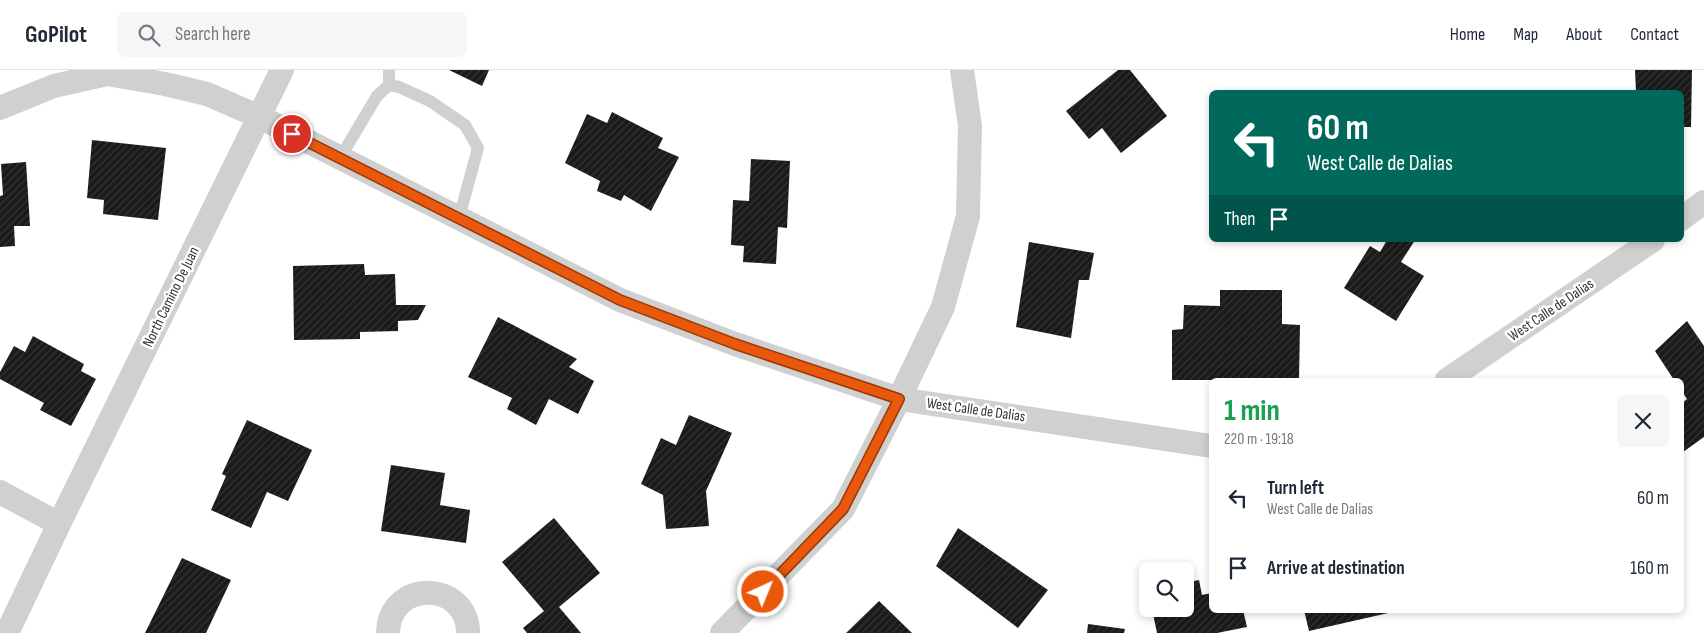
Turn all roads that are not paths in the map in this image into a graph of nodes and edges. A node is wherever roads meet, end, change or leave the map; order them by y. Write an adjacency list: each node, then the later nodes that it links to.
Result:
1 (282, 70): 6 (street, North Camino De Juan)
2 (389, 70): 4 (lane)
3 (962, 70): 13 (street)
4 (389, 86): 7 (lane); 10 (lane)
5 (0, 108): 6 (street)
6 (260, 117): 7 (street, West Calle de Dalias); 16 (street, North Camino De Juan)
7 (340, 158): 10 (street, West Calle de Dalias)
8 (1704, 202): 9 (street)
9 (1684, 217)
10 (459, 218): 13 (street, West Calle de Dalias)
11 (1650, 242): 12 (street, West Calle de Dalias)
12 (1450, 378)
13 (899, 399): 14 (street, West Calle de Dalias); 20 (street)
14 (1209, 446)
15 (0, 492): 16 (street)
16 (59, 524): 17 (street, North Camino De Juan)
17 (7, 633)
18 (388, 633): 19 (street)
19 (468, 633)
20 (722, 633)

